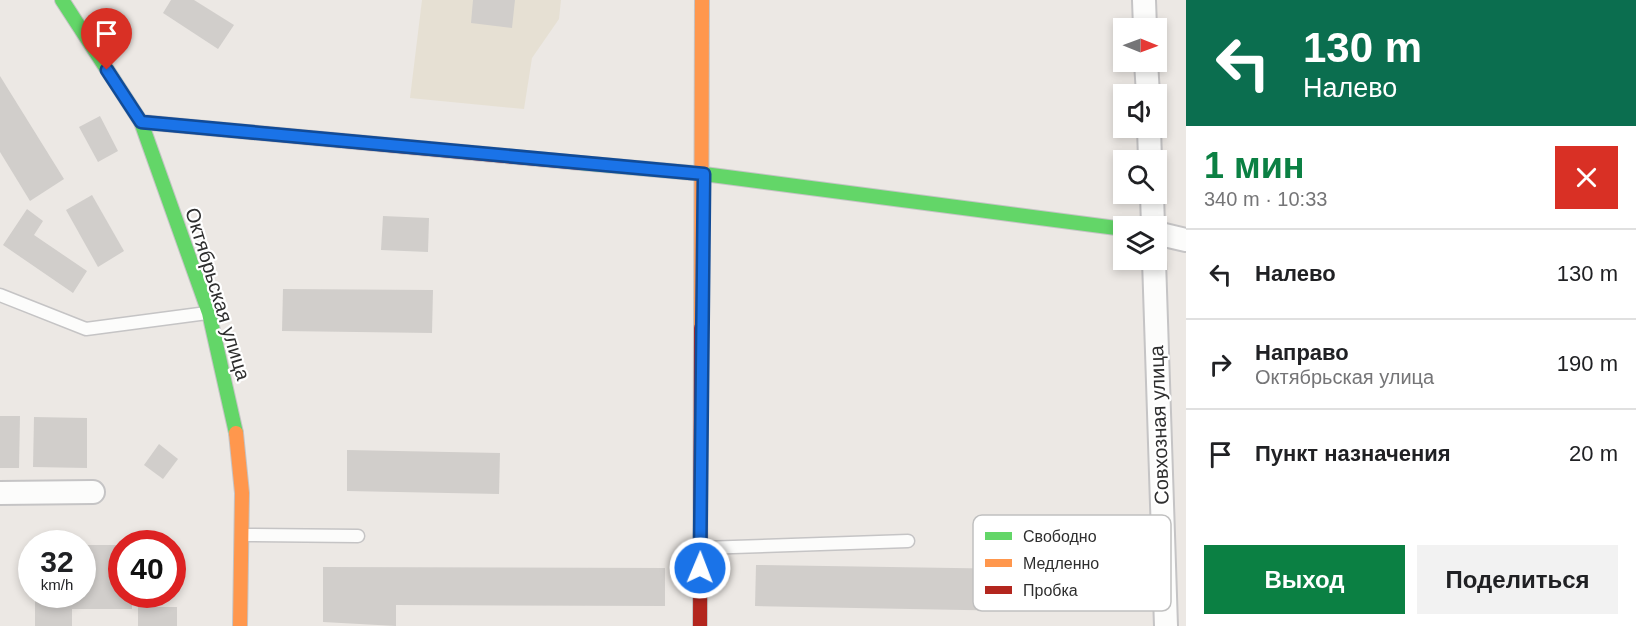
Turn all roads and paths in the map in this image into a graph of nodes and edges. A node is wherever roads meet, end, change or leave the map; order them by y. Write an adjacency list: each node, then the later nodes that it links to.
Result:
1 (62, 0): 5 (street, Октябрьская улица)
2 (702, 0): 6 (street)
3 (1144, 0): 4 (street)
4 (1145, 18)
5 (141, 122): 6 (street); 12 (street, Октябрьская улица)
6 (704, 174): 7 (street); 19 (street)
7 (1113, 228)
8 (1167, 236): 9 (street)
9 (1186, 240)
10 (1154, 270): 15 (street, Совхозная улица)
11 (0, 295): 12 (lane)
12 (209, 313): 16 (street, Октябрьская улица)
13 (93, 492): 14 (street)
14 (0, 493)
15 (1162, 515)
16 (240, 535): 17 (lane); 21 (street, Октябрьская улица)
17 (358, 536)
18 (908, 541): 19 (lane)
19 (700, 548): 22 (street)
20 (1166, 611): 23 (street, Совхозная улица)
21 (240, 626)
22 (699, 626)
23 (1166, 626)

